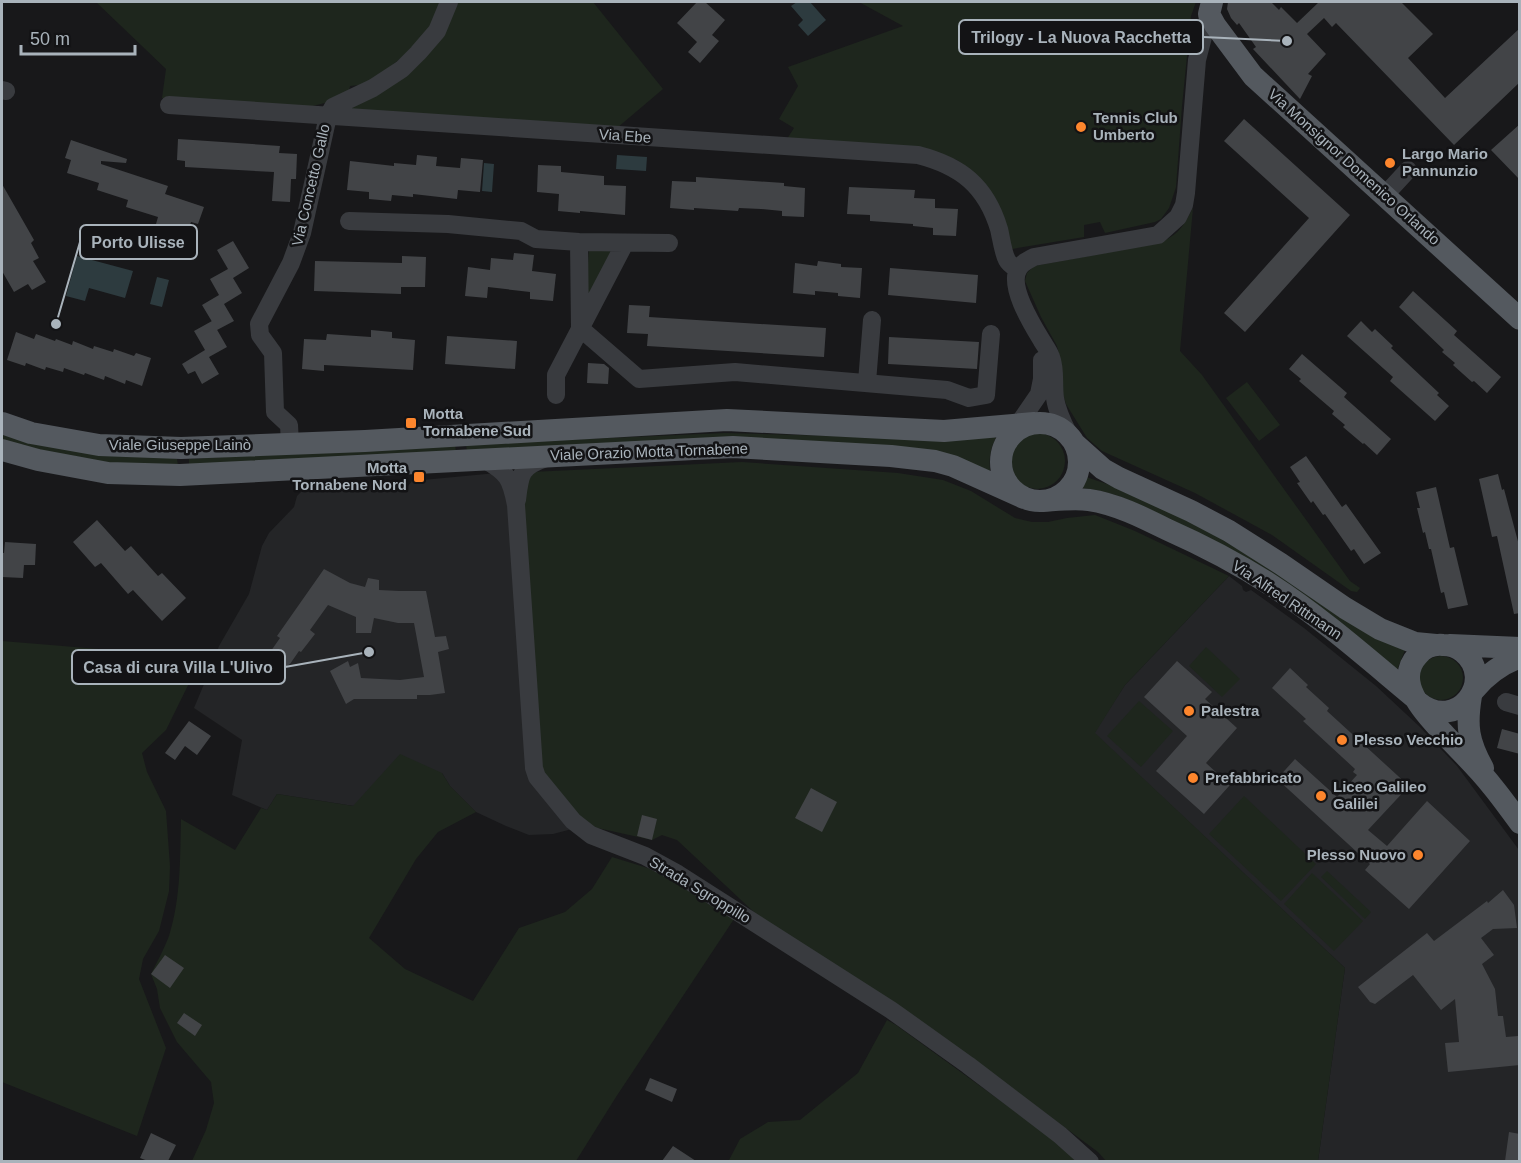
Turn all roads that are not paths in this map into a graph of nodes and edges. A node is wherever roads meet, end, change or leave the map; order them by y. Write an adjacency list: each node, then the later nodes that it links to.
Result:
1 (449, 2): 4 (street, Via Concetto Gallo)
2 (1211, 8): 6 (main road, Via Monsignor Domenico Orlando); 11 (street)
3 (169, 105): 4 (street, Via Ebe)
4 (328, 116): 11 (street, Via Ebe); 22 (street, Via Concetto Gallo)
5 (1408, 170): 6 (street)
6 (1385, 195): 12 (main road, Via Monsignor Domenico Orlando)
7 (349, 221): 8 (street)
8 (579, 242): 9 (street); 14 (street)
9 (625, 243): 10 (street); 14 (street)
10 (669, 243)
11 (1017, 270): 16 (street)
12 (1520, 319)
13 (872, 320): 17 (street)
14 (580, 328): 17 (street); 18 (street)
15 (991, 334): 17 (street)
16 (1042, 340): 20 (street); 21 (street)
17 (867, 382)
18 (556, 395)
19 (2, 423): 22 (main road, Viale Giuseppe Lainò)
20 (1021, 428): 21 (main road); 22 (main road, Viale Orazio Motta Tornabene); 27 (main road)
21 (1073, 440): 27 (main road); 29 (main road, Via Alfred Rittmann)
22 (290, 444)
23 (2, 450): 26 (main road, Viale Giuseppe Lainò)
24 (551, 456): 25 (main road, Viale Orazio Motta Tornabene); 27 (main road, Viale Orazio Motta Tornabene); 28 (street)
25 (485, 460): 26 (main road, Viale Orazio Motta Tornabene); 28 (street)
26 (266, 471)
27 (1034, 500): 33 (main road, Via Alfred Rittmann)
28 (516, 505): 36 (street, Strada Sgroppillo)
29 (1443, 645): 30 (main road, Via Alfred Rittmann); 32 (main road); 33 (main road)
30 (1520, 648)
31 (1520, 657): 32 (main road)
32 (1473, 693): 33 (main road); 34 (main road)
33 (1416, 700): 34 (main road)
34 (1492, 785): 35 (main road)
35 (1520, 823)
36 (1089, 1161)

